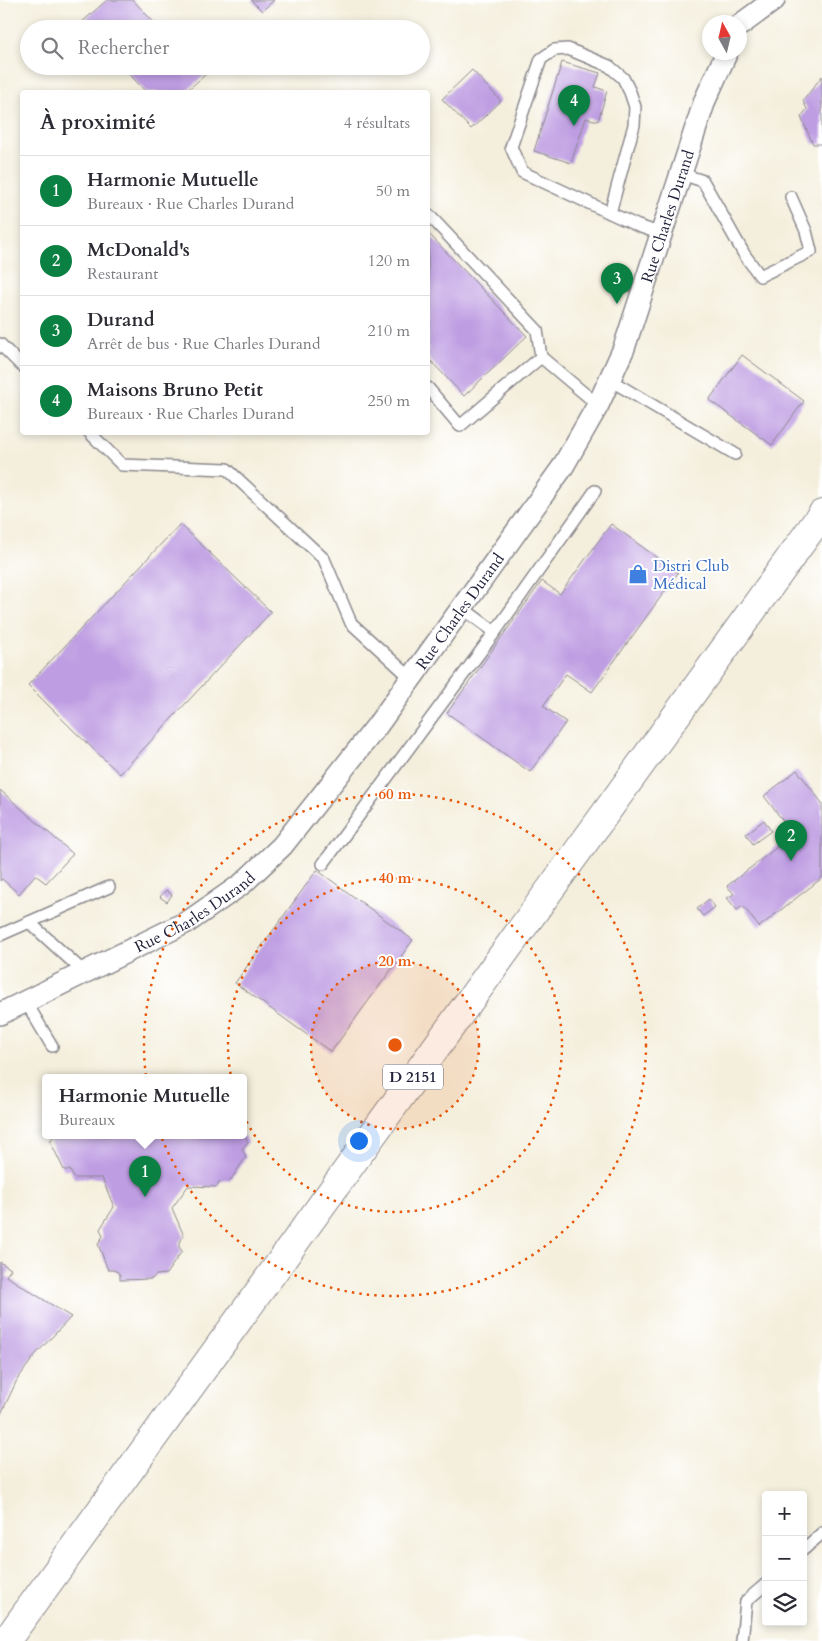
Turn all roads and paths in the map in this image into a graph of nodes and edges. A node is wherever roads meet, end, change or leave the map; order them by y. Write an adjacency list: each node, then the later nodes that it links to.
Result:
1 (774, 0): 2 (street)
2 (747, 20)
3 (723, 60): 4 (street, Rue Charles Durand)
4 (682, 174): 5 (lane); 8 (street, Rue Charles Durand)
5 (791, 197)
6 (610, 212): 6 (lane); 8 (lane)
7 (430, 216): 10 (lane)
8 (662, 234): 12 (street, Rue Charles Durand)
9 (0, 344): 11 (lane)
10 (541, 357): 13 (lane); 14 (lane)
11 (20, 364)
12 (610, 380): 14 (street, Rue Charles Durand); 16 (lane)
13 (430, 390)
14 (598, 405): 19 (street, Rue Charles Durand)
15 (92, 435): 21 (lane)
16 (734, 454)
17 (595, 492): 20 (lane)
18 (822, 514): 33 (main road, D 2151)
19 (461, 607): 20 (lane); 21 (street, Rue Charles Durand)
20 (495, 632): 22 (lane)
21 (411, 678): 26 (street, Rue Charles Durand)
22 (323, 864)
23 (109, 887): 24 (lane)
24 (29, 922): 25 (lane); 26 (lane)
25 (0, 935)
26 (85, 973): 27 (street, Rue Charles Durand)
27 (26, 1002): 28 (street, Rue Charles Durand); 29 (lane)
28 (0, 1014)
29 (52, 1046)
30 (822, 1533): 31 (lane)
31 (807, 1546)
32 (762, 1587): 34 (lane)
33 (6, 1641)
34 (742, 1641)

